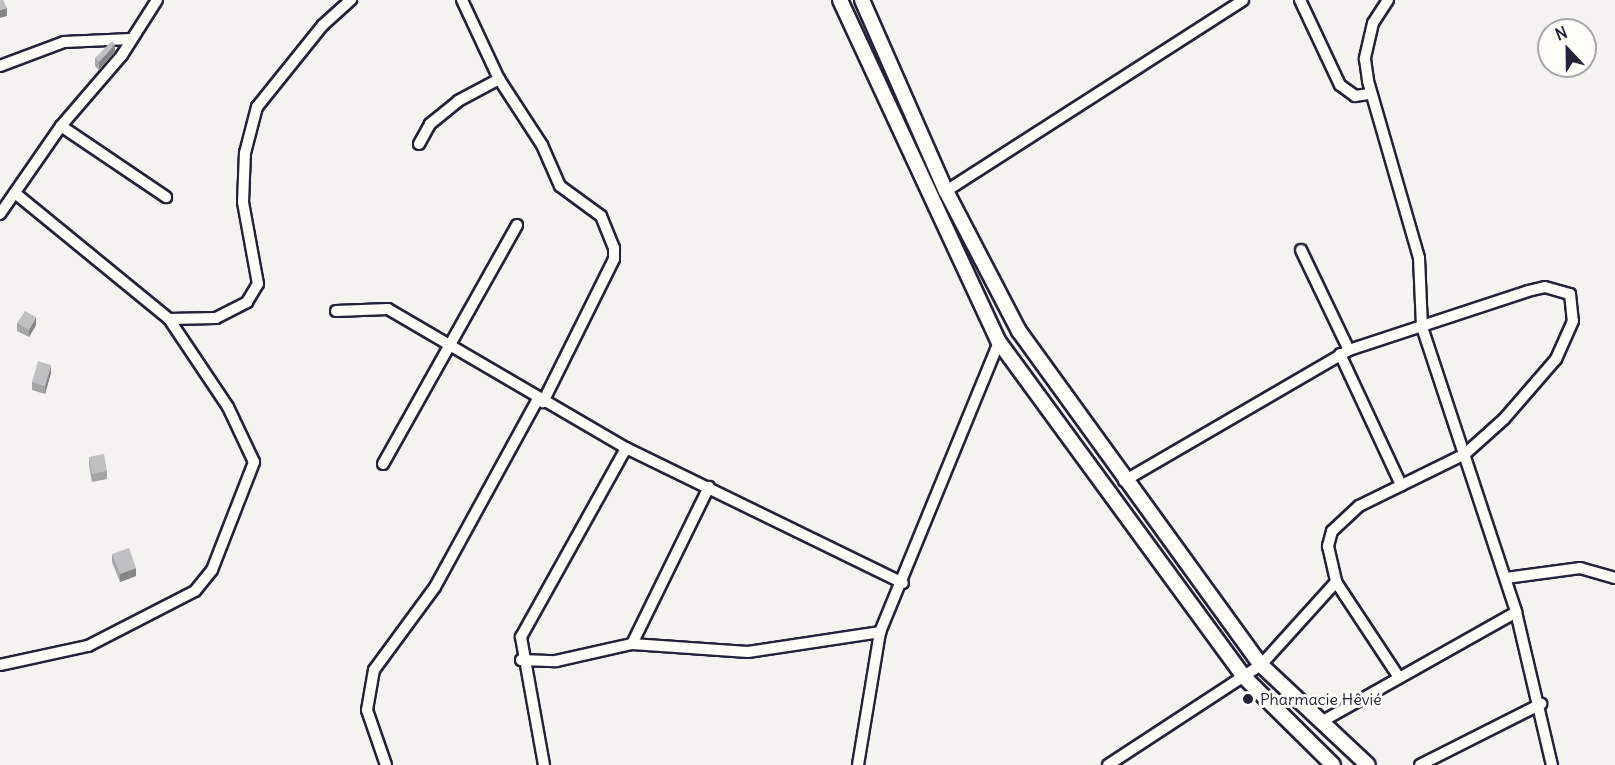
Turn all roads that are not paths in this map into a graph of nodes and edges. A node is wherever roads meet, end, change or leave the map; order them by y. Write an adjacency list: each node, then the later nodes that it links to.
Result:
1 (157, 0): 9 (street)
2 (351, 0): 22 (street)
3 (462, 0): 11 (street)
4 (840, 0): 24 (street)
5 (1243, 0): 15 (street)
6 (1300, 0): 12 (street)
7 (1388, 0): 12 (street)
8 (866, 2): 15 (street)
9 (130, 39): 10 (street); 13 (street)
10 (0, 66)
11 (499, 80): 14 (street); 27 (street)
12 (1370, 94): 23 (street)
13 (61, 126): 16 (street); 17 (street)
14 (419, 144)
15 (946, 191): 31 (street)
16 (15, 193): 18 (street); 22 (street)
17 (166, 197)
18 (0, 214)
19 (517, 225): 25 (street)
20 (1301, 250): 26 (street)
21 (336, 311): 25 (street)
22 (169, 319): 42 (street)
23 (1422, 327): 26 (street); 29 (street); 29 (street)
24 (999, 342): 37 (street); 45 (street)
25 (453, 345): 27 (street); 30 (street)
26 (1345, 352): 31 (street); 32 (street)
27 (541, 401): 28 (street); 48 (street)
28 (626, 448): 33 (street); 41 (street)
29 (1465, 454): 32 (street); 34 (street)
30 (384, 465)
31 (1124, 481): 43 (street)
32 (1401, 485): 36 (street)
33 (709, 487): 37 (street); 40 (street)
34 (1506, 578): 35 (street); 38 (street)
35 (1615, 578)
36 (1336, 582): 43 (street); 44 (street)
37 (903, 583): 39 (street)
38 (1516, 612): 44 (street); 46 (street)
39 (880, 632): 40 (street); 50 (street)
40 (632, 644): 41 (street)
41 (521, 660): 49 (street)
42 (0, 665)
43 (1261, 665): 45 (street); 47 (street)
44 (1398, 676): 47 (street)
45 (1244, 677): 51 (street); 52 (street)
46 (1541, 704): 54 (street); 55 (street)
47 (1321, 722): 53 (street)
48 (386, 765)
49 (544, 765)
50 (858, 765)
51 (1108, 765)
52 (1333, 765)
53 (1368, 765)
54 (1420, 765)
55 (1552, 765)

